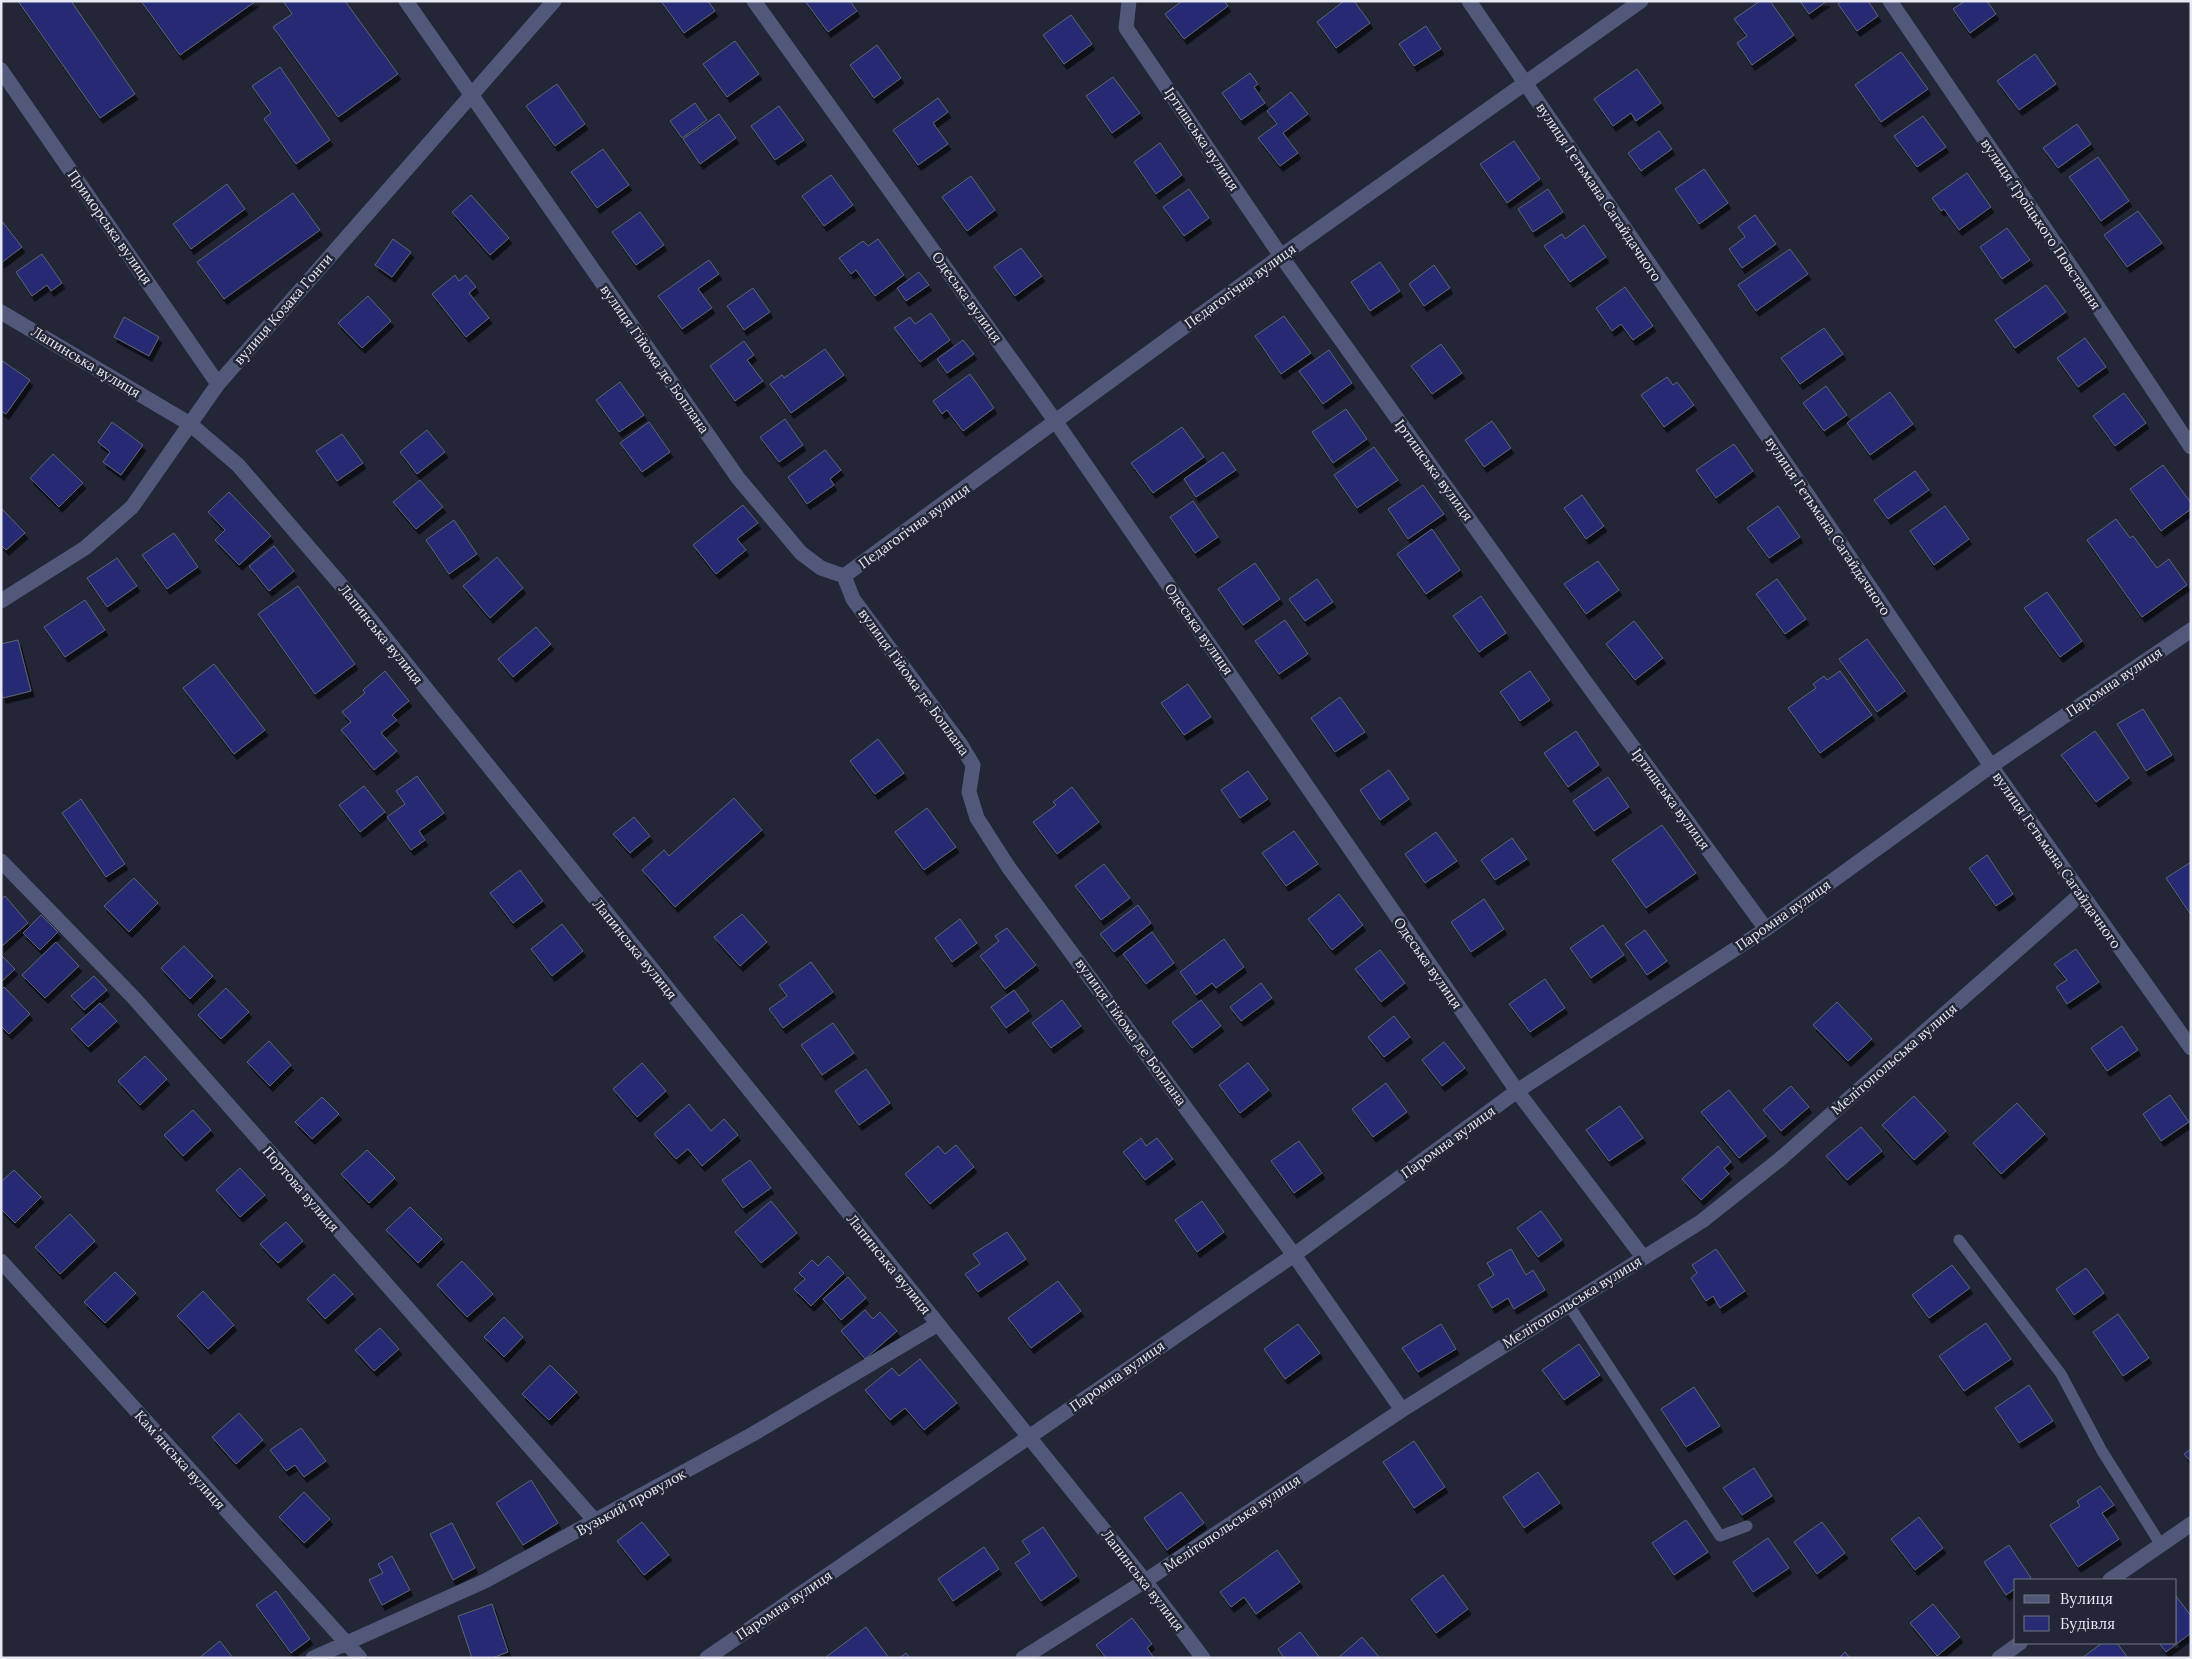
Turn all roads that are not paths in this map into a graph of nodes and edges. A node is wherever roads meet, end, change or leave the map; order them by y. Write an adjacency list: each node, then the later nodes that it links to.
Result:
1 (406, 1): 10 (street, вулиця Гійома де Боплана)
2 (554, 1): 10 (street, вулиця Козака Гонти)
3 (754, 1): 14 (street, Одеська вулиця)
4 (1129, 1): 11 (street, Іртишська вулиця)
5 (1469, 1): 9 (street, вулиця Гетьмана Сагайдачного)
6 (1641, 1): 9 (street, Педагогічна вулиця)
7 (1890, 1): 16 (street, вулиця Троїцького Повстання)
8 (1, 70): 13 (street, Приморська вулиця)
9 (1525, 83): 11 (street, Педагогічна вулиця); 20 (street, вулиця Гетьмана Сагайдачного)
10 (471, 94): 13 (street, вулиця Козака Гонти); 17 (street, вулиця Гійома де Боплана)
11 (1281, 256): 14 (street, Педагогічна вулиця); 23 (street, Іртишська вулиця)
12 (1, 312): 15 (street, Лапинська вулиця)
13 (218, 384): 15 (street, вулиця Козака Гонти)
14 (1056, 422): 17 (street, Педагогічна вулиця); 25 (street, Одеська вулиця)
15 (190, 424): 18 (street, вулиця Козака Гонти); 31 (street, Лапинська вулиця)
16 (2191, 447)
17 (844, 576): 27 (street, вулиця Гійома де Боплана)
18 (1, 601)
19 (2191, 630): 20 (street, Паромна вулиця)
20 (1991, 766): 22 (street, вулиця Гетьмана Сагайдачного); 23 (street, Паромна вулиця)
21 (1, 861): 34 (street, Портова вулиця)
22 (2081, 894): 24 (street, вулиця Гетьмана Сагайдачного); 28 (street, Мелітопольська вулиця)
23 (1766, 929): 25 (street, Паромна вулиця)
24 (2191, 1048)
25 (1517, 1091): 27 (street, Паромна вулиця); 28 (street, Одеська вулиця)
26 (1958, 1240): 37 (lane)
27 (1294, 1255): 32 (street, вулиця Гійома де Боплана); 33 (street, Паромна вулиця)
28 (1643, 1257): 30 (street, Мелітопольська вулиця)
29 (1, 1261): 40 (street, Камʼянська вулиця)
30 (1568, 1304): 32 (street, Мелітопольська вулиця); 36 (lane)
31 (938, 1324): 33 (street, Лапинська вулиця); 34 (street, Вузький провулок)
32 (1402, 1410): 39 (street, Мелітопольська вулиця)
33 (1029, 1437): 39 (street, Лапинська вулиця); 44 (street, Паромна вулиця)
34 (596, 1522): 40 (street, Вузький провулок)
35 (2191, 1524): 37 (street)
36 (1748, 1526)
37 (2161, 1545): 38 (street)
38 (2111, 1579)
39 (1145, 1581): 45 (street, Мелітопольська вулиця); 46 (street, Лапинська вулиця)
40 (346, 1644): 42 (street, Вузький провулок); 43 (street, Камʼянська вулиця)
41 (2019, 1644): 47 (street)
42 (313, 1658)
43 (360, 1658)
44 (707, 1658)
45 (1023, 1658)
46 (1203, 1658)
47 (1999, 1658)

